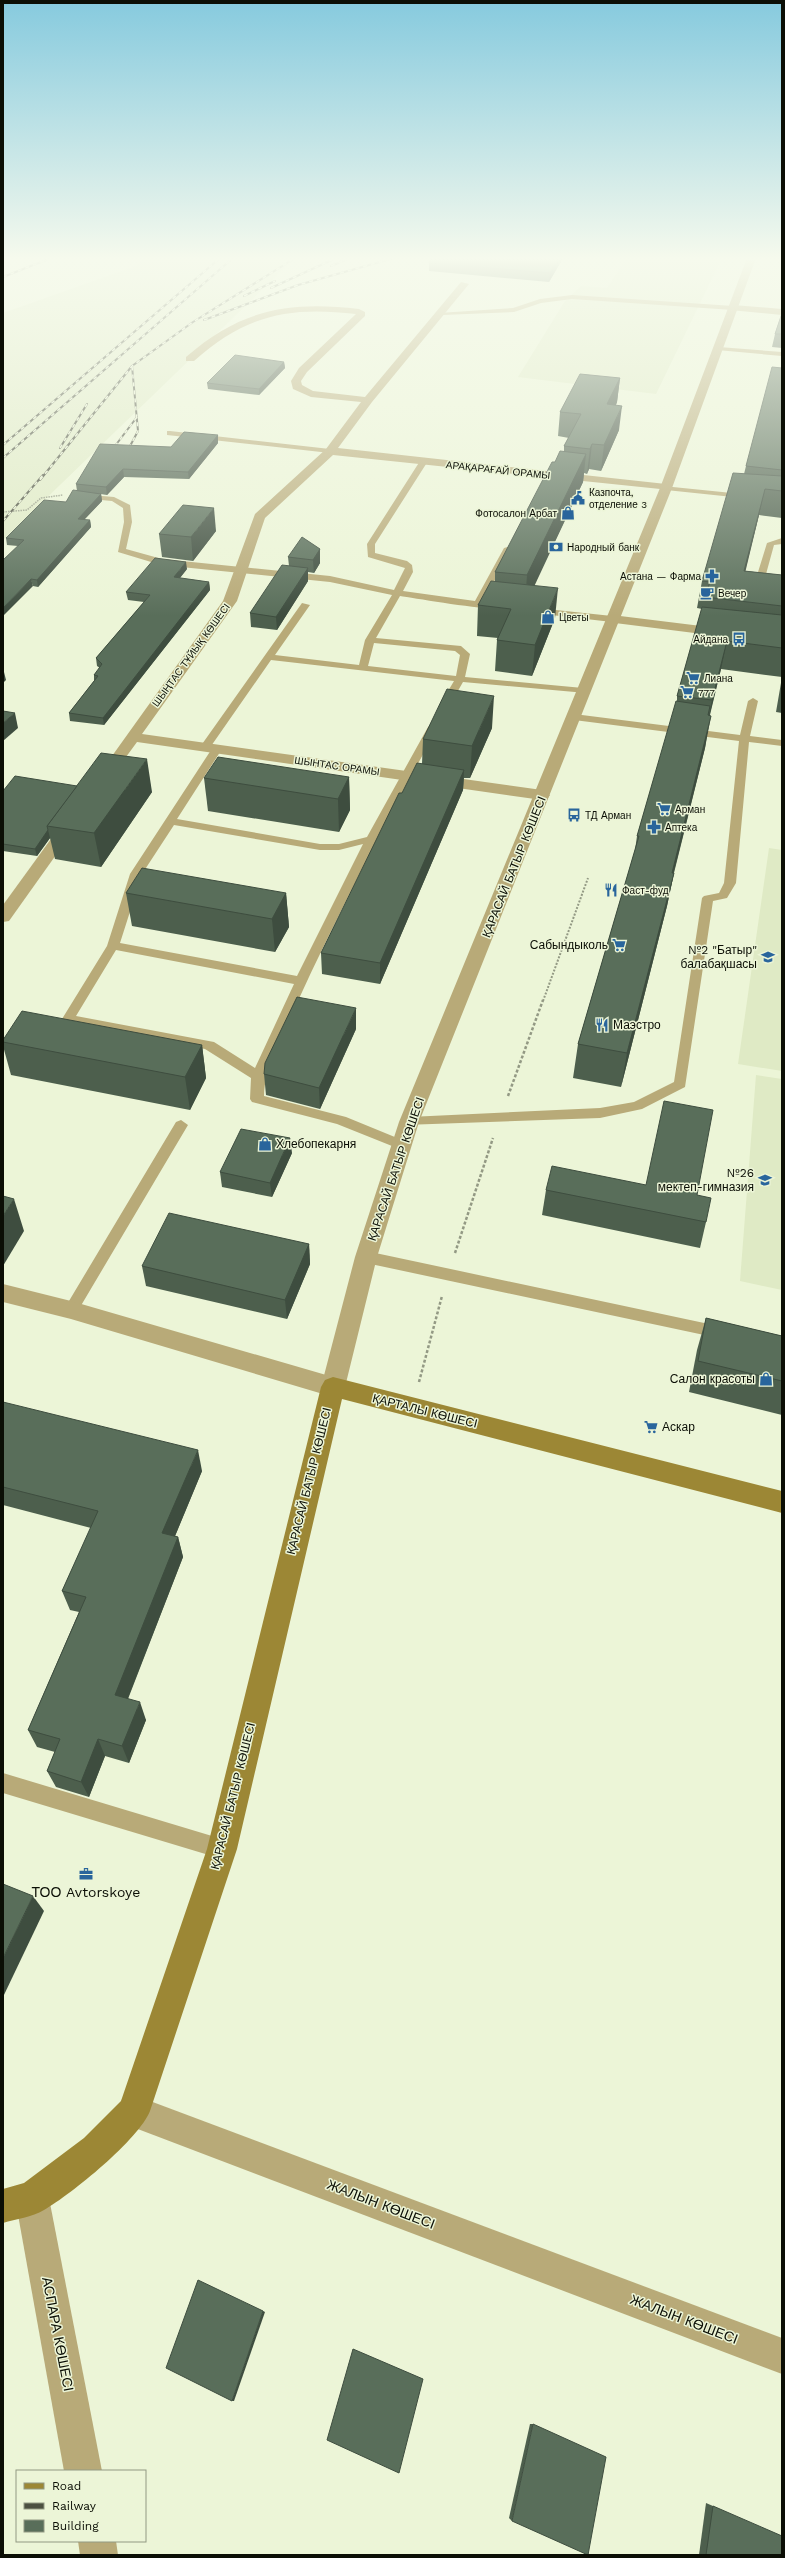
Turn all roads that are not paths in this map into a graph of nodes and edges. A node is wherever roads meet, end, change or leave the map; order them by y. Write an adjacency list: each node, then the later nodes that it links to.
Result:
1 (298, 377): 4 (street)
2 (387, 377): 4 (street, ШЫҢТАС ТҰЙЫҚ КӨШЕСІ)
3 (708, 377): 8 (street, ҚАРАСАЙ БАТЫР КӨШЕСІ)
4 (368, 400): 6 (street, ШЫҢТАС ТҰЙЫҚ КӨШЕСІ)
5 (170, 433): 6 (lane)
6 (330, 451): 7 (street, АРАҚАРАҒАЙ ОРАМЫ); 13 (street, ШЫҢТАС ТҰЙЫҚ КӨШЕСІ)
7 (424, 461): 8 (street, АРАҚАРАҒАЙ ОРАМЫ); 14 (lane)
8 (666, 488): 10 (lane); 20 (street, ҚАРАСАЙ БАТЫР КӨШЕСІ)
9 (77, 495): 13 (lane)
10 (782, 500)
11 (514, 537): 17 (lane)
12 (782, 541): 15 (lane)
13 (243, 570): 14 (lane); 29 (street, ШЫҢТАС ТҰЙЫҚ КӨШЕСІ)
14 (397, 593): 17 (lane); 21 (lane)
15 (782, 598)
16 (305, 605): 23 (lane)
17 (476, 605): 18 (lane)
18 (508, 608)
19 (524, 610): 20 (lane)
20 (612, 619): 22 (street); 26 (street, ҚАРАСАЙ БАТЫР КӨШЕСІ)
21 (370, 640): 24 (lane); 25 (lane)
22 (782, 640)
23 (268, 656): 24 (lane); 32 (lane)
24 (362, 668): 25 (lane)
25 (460, 679): 26 (lane); 33 (lane)
26 (583, 691): 28 (street, ҚАРАСАЙ БАТЫР КӨШЕСІ)
27 (753, 701): 30 (lane)
28 (574, 717): 30 (lane); 35 (street, ҚАРАСАЙ БАТЫР КӨШЕСІ)
29 (132, 737): 32 (street, ШЫНТАС ОРАМЫ); 34 (street, ШЫҢТАС ТҰЙЫҚ КӨШЕСІ)
30 (744, 738): 31 (lane); 43 (lane)
31 (782, 743)
32 (211, 748): 33 (street, ШЫНТАС ОРАМЫ); 37 (lane)
33 (405, 776): 35 (street, ШЫНТАС ОРАМЫ); 38 (lane)
34 (95, 788)
35 (542, 795): 43 (street, ҚАРАСАЙ БАТЫР КӨШЕСІ)
36 (77, 814): 39 (street)
37 (172, 821): 38 (lane); 40 (lane)
38 (371, 839): 41 (lane)
39 (3, 917)
40 (113, 946): 41 (lane); 42 (lane)
41 (300, 981): 42 (lane)
42 (258, 1076): 45 (lane)
43 (409, 1122): 45 (street, ҚАРАСАЙ БАТЫР КӨШЕСІ)
44 (181, 1124): 48 (lane)
45 (402, 1146): 46 (street, ҚАРАСАЙ БАТЫР КӨШЕСІ)
46 (366, 1257): 49 (lane); 50 (street, ҚАРАСАЙ БАТЫР КӨШЕСІ)
47 (3, 1293): 48 (street)
48 (72, 1310): 50 (street, ҚАРТАЛЫ КӨШЕСІ)
49 (736, 1336)
50 (333, 1387): 51 (main road, ҚАРТАЛЫ КӨШЕСІ); 53 (main road, ҚАРАСАЙ БАТЫР КӨШЕСІ)
51 (782, 1502)
52 (3, 1783): 53 (lane)
53 (222, 1849): 54 (main road, ҚАРАСАЙ БАТЫР КӨШЕСІ)
54 (134, 2111): 55 (main road); 56 (street, ЖАЛЫН КӨШЕСІ)
55 (17, 2202): 57 (street, АСПАРА КӨШЕСІ)
56 (782, 2356)
57 (84, 2470)
58 (97, 2542): 59 (street)
59 (99, 2555)

